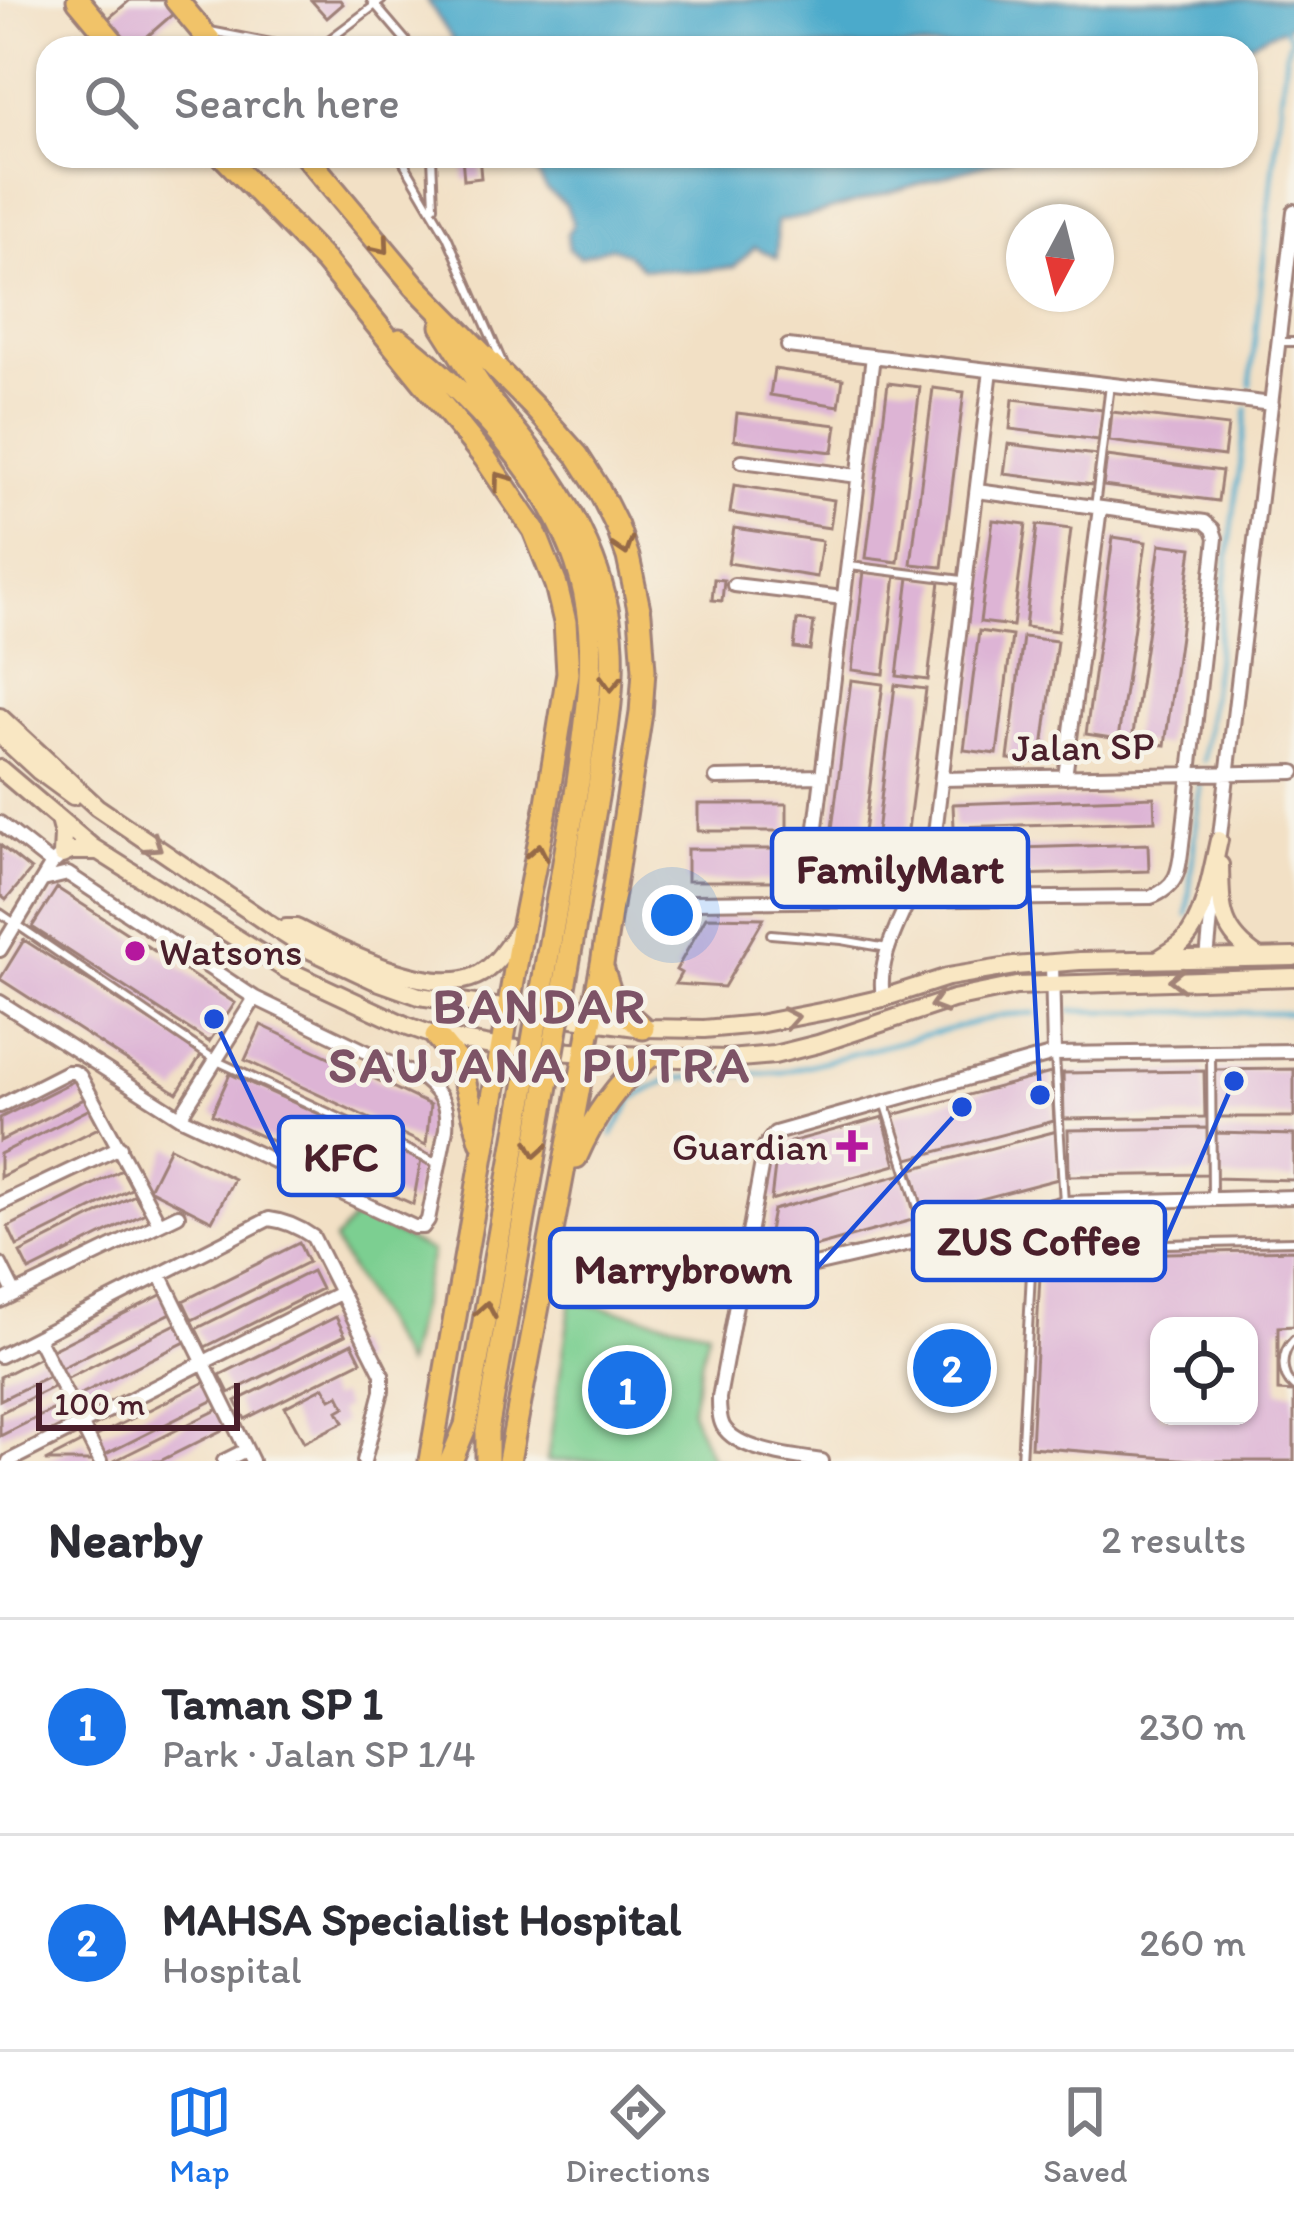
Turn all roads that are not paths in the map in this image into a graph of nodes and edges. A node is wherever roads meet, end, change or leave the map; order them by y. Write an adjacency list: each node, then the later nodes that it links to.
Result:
1 (78, 0): 5 (highway)
2 (176, 0): 4 (highway)
3 (376, 2): 8 (lane); 9 (lane)
4 (200, 29): 6 (highway); 7 (lane)
5 (108, 36)
6 (206, 36)
7 (236, 36)
8 (333, 36)
9 (403, 36)
10 (235, 168): 17 (highway)
11 (316, 168): 16 (highway, one-way to 16)
12 (407, 168): 14 (lane)
13 (432, 168): 14 (lane)
14 (434, 211): 22 (lane)
15 (1294, 217): 18 (street)
16 (415, 286): 22 (highway); 43 (highway, one-way to 43)
17 (370, 317): 43 (highway); 57 (highway, one-way to 17)
18 (1286, 342): 24 (street)
19 (788, 346): 20 (street)
20 (873, 356): 21 (street); 26 (street)
21 (991, 370): 23 (street); 27 (street)
22 (510, 384): 68 (highway, one-way to 68)
23 (1110, 384): 24 (street); 28 (lane)
24 (1272, 404): 37 (street)
25 (742, 461): 26 (street)
26 (858, 476): 29 (street)
27 (977, 491): 28 (street); 30 (street)
28 (1097, 507): 38 (street); 40 (street)
29 (847, 566): 30 (lane); 32 (street)
30 (966, 580): 42 (street)
31 (734, 585): 32 (street)
32 (843, 598): 39 (street)
33 (0, 717): 44 (main road)
34 (0, 735): 44 (main road)
35 (1294, 772): 37 (street, Jalan SP)
36 (0, 773): 45 (main road)
37 (1226, 773): 38 (street, Jalan SP); 47 (street)
38 (1190, 774): 40 (street, Jalan SP); 53 (street)
39 (822, 776): 41 (street); 54 (street)
40 (1065, 776): 42 (street, Jalan SP)
41 (716, 778)
42 (942, 779): 53 (street)
43 (589, 784): 112 (highway, bridge)
44 (97, 807): 59 (main road, one-way to 59)
45 (54, 815): 48 (main road); 49 (main road)
46 (0, 823): 49 (street)
47 (1219, 840): 63 (main road); 65 (main road); 66 (street)
48 (99, 851): 49 (main road); 77 (main road)
49 (58, 858): 50 (street); 51 (street)
50 (68, 874): 51 (street); 71 (street)
51 (43, 880): 58 (street)
52 (909, 899): 53 (street); 54 (street); 61 (street)
53 (927, 899)
54 (807, 901): 55 (street)
55 (694, 902)
56 (0, 913): 58 (lane)
57 (524, 924): 59 (main road); 74 (highway)
58 (16, 926): 62 (street); 84 (lane)
59 (273, 927): 74 (main road)
60 (771, 934): 61 (lane)
61 (887, 948): 72 (street)
62 (0, 950)
63 (1258, 957): 64 (main road); 66 (main road)
64 (1294, 957)
65 (1158, 959): 66 (main road); 67 (main road)
66 (1207, 959)
67 (1052, 962): 70 (street); 72 (main road)
68 (602, 964): 75 (highway); 76 (highway)
69 (1294, 977): 70 (main road, one-way to 70)
70 (1052, 984): 82 (street); 83 (main road, one-way to 83)
71 (255, 998): 84 (street); 90 (street)
72 (883, 998): 76 (main road, one-way to 72)
73 (0, 1002): 87 (street)
74 (509, 1009): 75 (main road); 78 (highway)
75 (592, 1021): 76 (main road); 81 (highway)
76 (643, 1028)
77 (436, 1036): 78 (main road); 89 (highway)
78 (502, 1048): 81 (main road); 89 (highway)
79 (1294, 1051): 80 (street)
80 (1211, 1053): 82 (street); 93 (lane)
81 (586, 1054): 83 (main road); 91 (highway)
82 (1054, 1054): 85 (street); 94 (lane)
83 (649, 1057): 91 (highway)
84 (218, 1060): 87 (street); 90 (lane)
85 (885, 1101): 98 (lane); 102 (street)
86 (0, 1106): 88 (street)
87 (180, 1117): 90 (street)
88 (120, 1147): 95 (street); 97 (street)
89 (484, 1154): 119 (highway)
90 (439, 1165)
91 (560, 1193): 122 (highway)
92 (1294, 1196): 93 (street)
93 (1212, 1197): 94 (street)
94 (1064, 1203): 98 (street)
95 (0, 1204)
96 (178, 1215): 97 (street)
97 (159, 1223): 104 (street)
98 (928, 1239): 102 (street)
99 (1294, 1241): 124 (lane)
100 (0, 1264): 104 (street)
101 (160, 1274): 103 (street); 106 (street); 109 (street)
102 (740, 1282): 114 (street)
103 (340, 1293): 109 (street); 118 (street)
104 (15, 1294): 105 (street)
105 (0, 1301)
106 (37, 1337): 108 (street); 111 (street)
107 (1294, 1340): 110 (lane)
108 (0, 1355)
109 (202, 1362): 111 (street); 113 (street)
110 (1294, 1388)
111 (81, 1423): 115 (street); 116 (street)
112 (476, 1428): 120 (highway); 121 (highway)
113 (249, 1456): 117 (street)
114 (796, 1459): 123 (street)
115 (9, 1461)
116 (100, 1461)
117 (224, 1461)
118 (364, 1461)
119 (430, 1461)
120 (452, 1461)
121 (487, 1461)
122 (508, 1461)
123 (822, 1461)
124 (1023, 1461)

